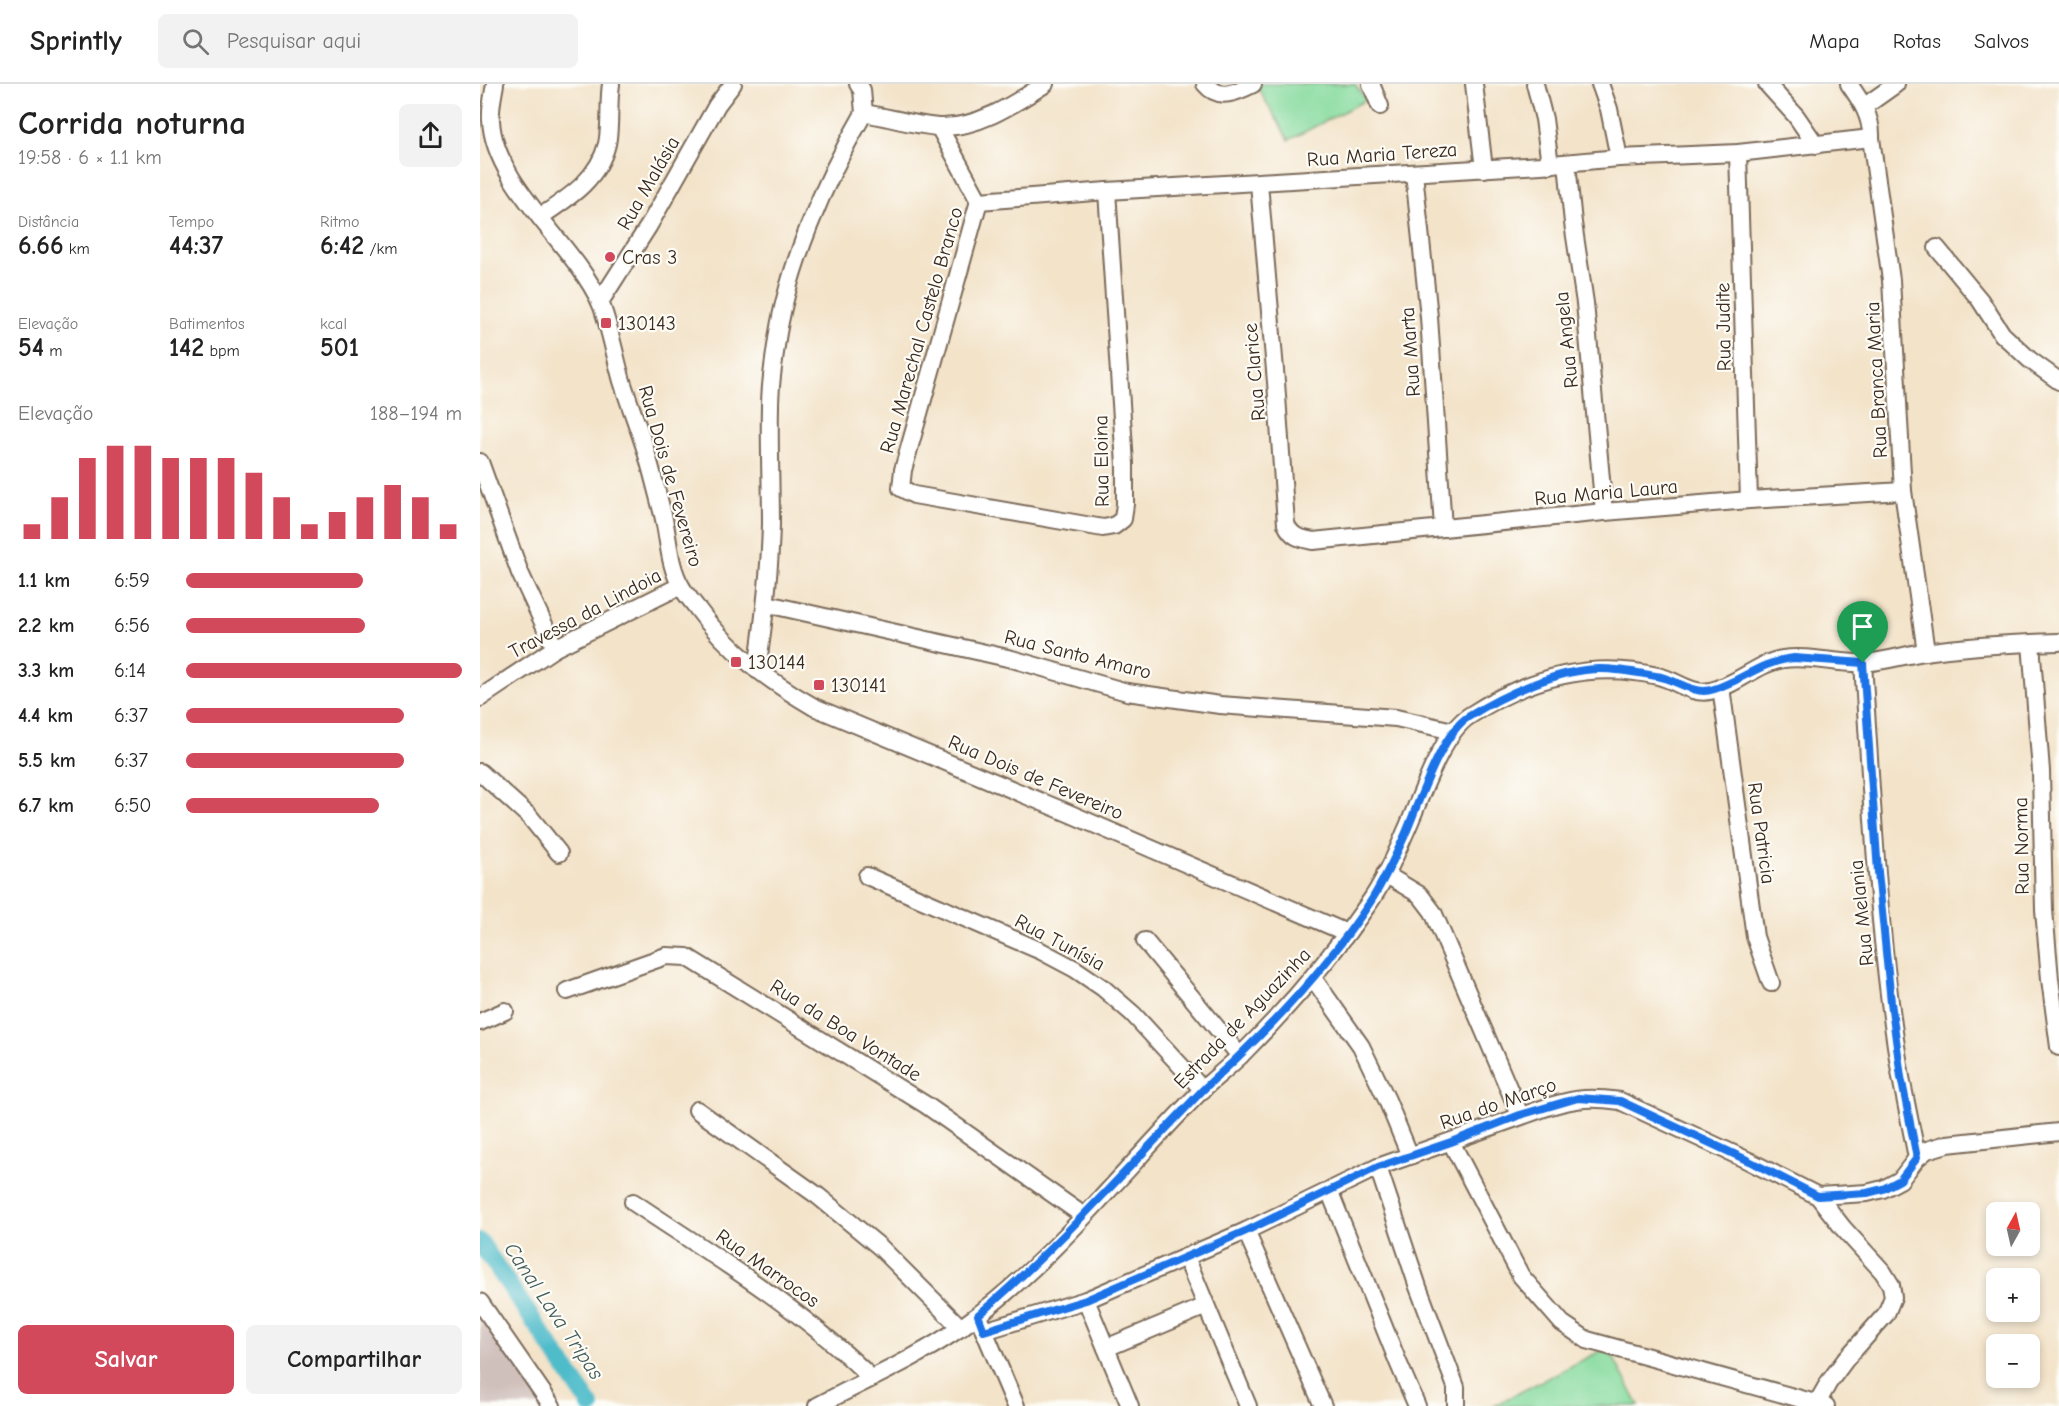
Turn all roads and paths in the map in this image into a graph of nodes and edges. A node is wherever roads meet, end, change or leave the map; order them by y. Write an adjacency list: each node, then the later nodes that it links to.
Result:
1 (495, 84): 30 (street, Rua Dois de Fevereiro)
2 (611, 84): 30 (street)
3 (733, 84): 32 (street, Rua Malásia)
4 (858, 84): 17 (street)
5 (1045, 84): 18 (street)
6 (1205, 84): 7 (street)
7 (1253, 84)
8 (1371, 84): 15 (street)
9 (1474, 84): 25 (street)
10 (1535, 84): 24 (street)
11 (1600, 84): 22 (street)
12 (1767, 84): 20 (street)
13 (1849, 84): 16 (street)
14 (1896, 84): 16 (street)
15 (1380, 106)
16 (1864, 106): 19 (street, Rua Branca Maria)
17 (864, 113): 18 (street); 42 (street)
18 (939, 127): 29 (street)
19 (1871, 138): 20 (street, Rua Maria Tereza); 36 (street, Rua Branca Maria)
20 (1816, 145): 21 (street, Rua Maria Tereza)
21 (1738, 153): 22 (street, Rua Maria Tereza); 37 (street, Rua Judite)
22 (1619, 158): 23 (street, Rua Maria Tereza)
23 (1567, 164): 24 (street, Rua Maria Tereza); 38 (street, Rua Angela)
24 (1550, 165): 25 (street, Rua Maria Tereza)
25 (1484, 169): 26 (street, Rua Maria Tereza)
26 (1414, 173): 27 (street, Rua Maria Tereza); 39 (street, Rua Marta)
27 (1259, 183): 28 (street, Rua Maria Tereza); 40 (street, Rua Clarice)
28 (1107, 191): 29 (street, Rua Maria Tereza); 35 (street, Rua Eloina)
29 (979, 201): 35 (street, Rua Marechal Castelo Branco)
30 (540, 217): 32 (street, Rua Dois de Fevereiro)
31 (1937, 248): 33 (street)
32 (600, 302): 41 (street, Rua Dois de Fevereiro)
33 (2059, 381)
34 (480, 462): 45 (street)
35 (903, 470)
36 (1903, 491): 37 (street, Rua Maria Laura); 46 (street, Rua Branca Maria)
37 (1749, 500): 38 (street, Rua Maria Laura)
38 (1604, 512): 39 (street, Rua Maria Laura)
39 (1443, 528): 40 (street, Rua Maria Laura)
40 (1312, 541)
41 (680, 586): 45 (street, Travessa da Lindoia); 48 (street, Rua Dois de Fevereiro)
42 (767, 604): 48 (street); 51 (street, Rua Santo Amaro)
43 (2059, 642): 44 (street, Estrada de Aguazinha)
44 (2031, 643): 46 (street, Estrada de Aguazinha); 63 (street, Rua Norma)
45 (555, 648): 50 (street, Travessa da Lindoia)
46 (1926, 652): 47 (street, Estrada de Aguazinha)
47 (1863, 663): 49 (street, Estrada de Aguazinha); 71 (street, Rua Melania)
48 (757, 670): 56 (street, Rua Dois de Fevereiro)
49 (1721, 687): 51 (street, Estrada de Aguazinha); 59 (street, Rua Patricia)
50 (480, 699)
51 (1453, 731): 54 (street, Estrada de Aguazinha)
52 (480, 772): 53 (street)
53 (559, 853)
54 (1385, 874): 56 (street, Estrada de Aguazinha); 67 (street)
55 (867, 876): 65 (street, Rua Tunísia)
56 (1347, 933): 58 (street, Estrada de Aguazinha)
57 (1145, 941): 64 (street)
58 (1313, 978): 64 (street, Estrada de Aguazinha); 70 (street)
59 (1771, 983)
60 (567, 991): 76 (street, Rua da Boa Vontade)
61 (505, 1011): 62 (street)
62 (480, 1022)
63 (2059, 1047)
64 (1240, 1056): 65 (street, Estrada de Aguazinha)
65 (1203, 1089): 76 (street, Estrada de Aguazinha)
66 (697, 1110): 83 (street)
67 (1520, 1115): 69 (street, Rua do Março); 74 (street, Rua do Março)
68 (2059, 1132): 71 (street)
69 (1451, 1142): 70 (street, Rua do Março); 86 (street)
70 (1410, 1156): 72 (street, Rua do Março)
71 (1917, 1158): 74 (street)
72 (1378, 1167): 73 (street, Rua do Março); 94 (street)
73 (1329, 1190): 77 (street, Rua do Março); 93 (street)
74 (1818, 1196): 86 (street, Rua do Março)
75 (633, 1202): 85 (street, Rua Marrocos)
76 (1084, 1216): 82 (street, Estrada de Aguazinha)
77 (1246, 1231): 78 (street, Rua do Março); 92 (street)
78 (1185, 1257): 79 (street, Rua do Março); 81 (street)
79 (1086, 1300): 82 (street, Rua do Março); 84 (street)
80 (480, 1302): 87 (street)
81 (1206, 1306): 84 (street); 91 (street)
82 (981, 1323): 83 (street, Estrada de Aguazinha); 89 (street)
83 (961, 1328): 85 (street, Estrada de Aguazinha)
84 (1106, 1348): 90 (street)
85 (871, 1378): 88 (street, Estrada de Aguazinha)
86 (1821, 1405)
87 (552, 1406)
88 (817, 1406)
89 (1016, 1406)
90 (1130, 1406)
91 (1248, 1406)
92 (1323, 1406)
93 (1418, 1406)
94 (1456, 1406)

